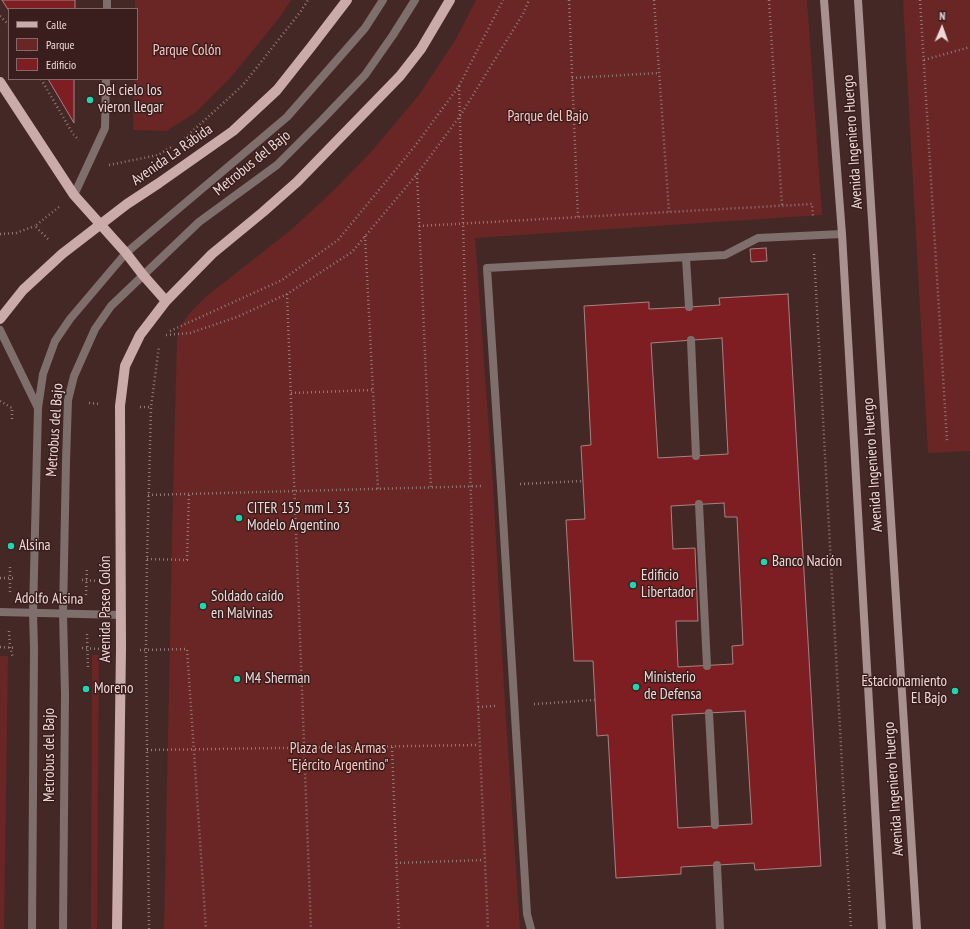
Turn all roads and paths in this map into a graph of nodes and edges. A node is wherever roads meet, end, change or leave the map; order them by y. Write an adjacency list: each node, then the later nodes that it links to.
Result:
1 (308, 0): 25 (path)
2 (347, 0): 33 (main road, Avenida La Rábida)
3 (383, 0): 41 (street, Metrobus del Bajo)
4 (415, 0): 43 (street, Metrobus del Bajo)
5 (450, 0): 45 (main road)
6 (503, 0): 23 (path)
7 (529, 0): 24 (path)
8 (569, 0): 19 (path)
9 (654, 0): 18 (path)
10 (769, 0): 30 (path)
11 (824, 0): 38 (main road, Avenida Ingeniero Huergo)
12 (858, 0): 99 (main road, Avenida Ingeniero Huergo)
13 (920, 0): 17 (path)
14 (0, 16): 15 (path)
15 (8, 24)
16 (970, 47): 17 (path)
17 (924, 60): 56 (path)
18 (659, 73): 19 (path); 31 (path)
19 (572, 78): 32 (path)
20 (42, 80): 27 (path)
21 (106, 80): 27 (street)
22 (0, 82): 29 (main road)
23 (459, 86): 24 (path); 44 (path)
24 (460, 116): 28 (path); 34 (path)
25 (181, 141)
26 (175, 145): 27 (path)
27 (93, 153): 29 (street)
28 (417, 174): 36 (path); 40 (path)
29 (74, 195): 33 (main road)
30 (782, 206): 31 (path); 39 (path)
31 (669, 212): 32 (path)
32 (578, 217): 34 (path)
33 (100, 223): 41 (main road); 47 (main road, Avenida La Rábida)
34 (463, 224): 36 (path); 60 (path)
35 (35, 226): 37 (path)
36 (419, 226): 61 (path)
37 (0, 234)
38 (842, 234): 39 (street); 98 (main road, Avenida Ingeniero Huergo)
39 (814, 235): 42 (street); 97 (path)
40 (365, 236): 44 (path); 51 (path)
41 (126, 253): 43 (main road); 54 (street, Metrobus del Bajo)
42 (686, 258): 46 (street); 59 (street)
43 (143, 275): 45 (main road); 70 (street, Metrobus del Bajo)
44 (287, 294): 52 (path)
45 (166, 301): 71 (main road, Avenida Paseo Colón)
46 (689, 307)
47 (0, 319)
48 (0, 330): 54 (street, Metrobus del Bajo)
49 (691, 340): 57 (street)
50 (159, 343): 65 (path)
51 (373, 390): 52 (path); 62 (path)
52 (291, 393): 63 (path)
53 (0, 401): 55 (path)
54 (38, 408): 69 (street, Metrobus del Bajo)
55 (12, 420)
56 (947, 441)
57 (696, 456)
58 (583, 481): 59 (path)
59 (501, 485): 60 (path); 75 (street)
60 (470, 486): 61 (path); 76 (path)
61 (431, 487): 62 (path)
62 (378, 489): 63 (path)
63 (295, 490): 64 (path); 80 (path)
64 (189, 494): 65 (path); 67 (path)
65 (148, 495): 67 (path)
66 (699, 504): 73 (street)
67 (147, 559): 72 (path)
68 (0, 612): 69 (street, Adolfo Alsina)
69 (33, 613): 70 (street, Adolfo Alsina); 87 (street, Metrobus del Bajo)
70 (63, 614): 71 (street, Adolfo Alsina); 88 (street, Metrobus del Bajo)
71 (121, 615): 89 (main road, Avenida Paseo Colón)
72 (146, 650): 81 (path); 82 (path)
73 (707, 666)
74 (595, 700): 75 (path)
75 (514, 705): 76 (path); 95 (street)
76 (478, 706): 78 (path)
77 (709, 713): 83 (street)
78 (479, 745): 79 (path); 84 (path)
79 (392, 747): 80 (path); 85 (path)
80 (305, 748): 82 (path); 92 (path)
81 (147, 750): 82 (path); 90 (path)
82 (194, 750): 91 (path)
83 (715, 826)
84 (484, 860): 85 (path); 94 (path)
85 (396, 863): 93 (path)
86 (717, 865): 96 (street)
87 (32, 929)
88 (63, 929)
89 (117, 929)
90 (149, 929)
91 (206, 929)
92 (311, 929)
93 (399, 929)
94 (488, 929)
95 (531, 929)
96 (720, 929)
97 (851, 929)
98 (882, 929)
99 (917, 929)

